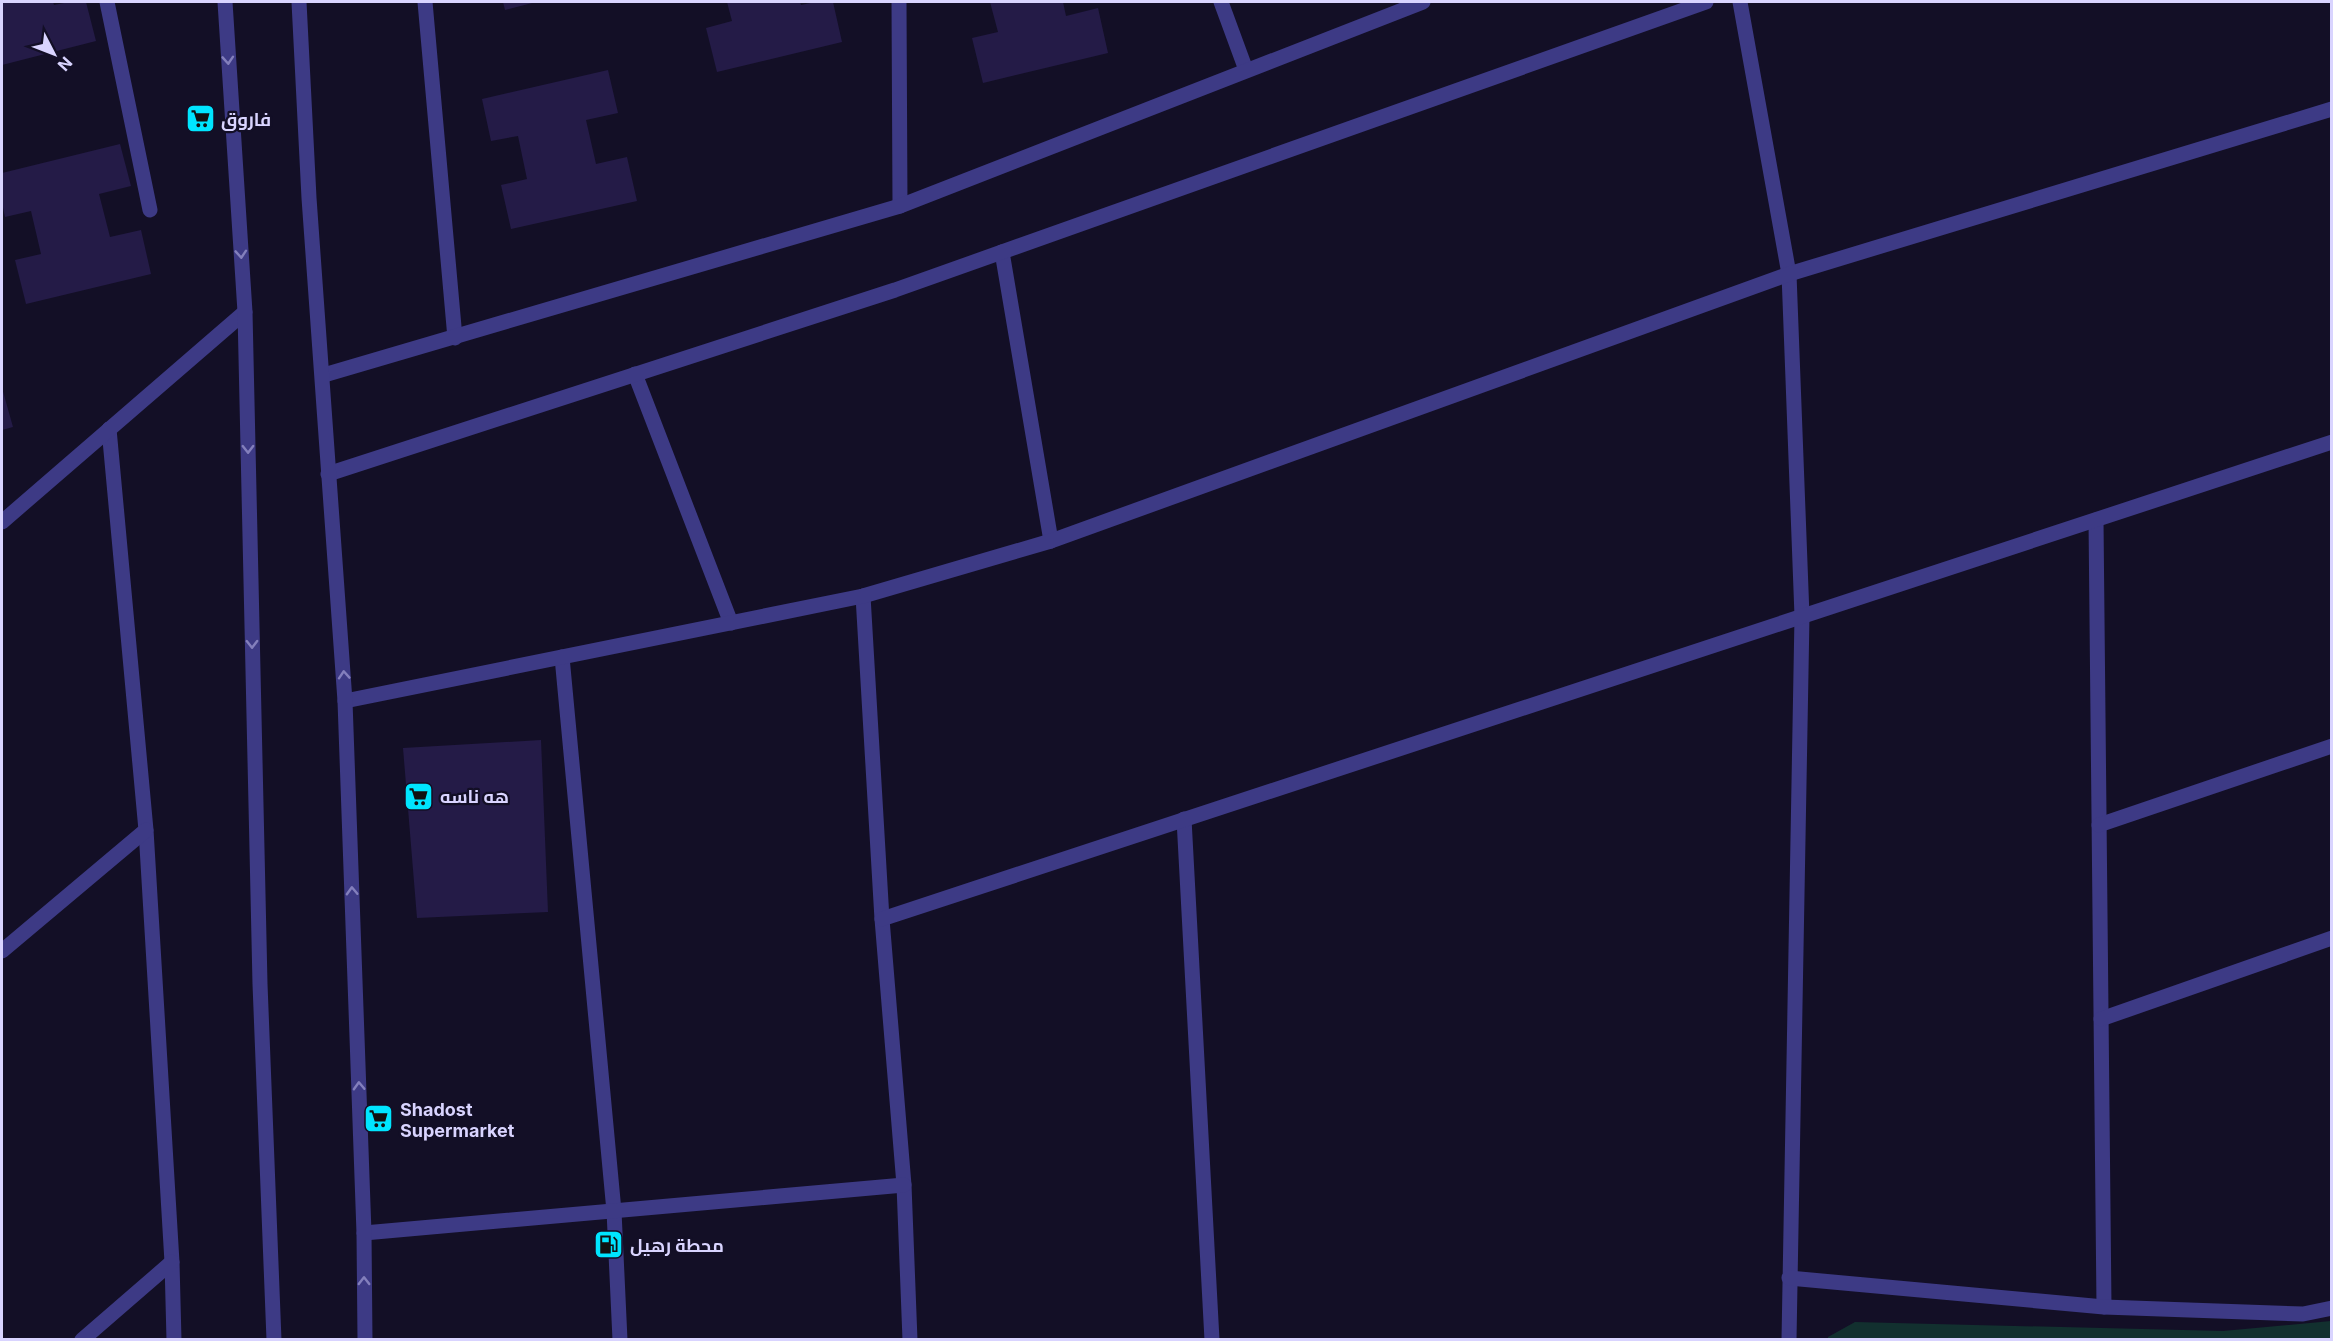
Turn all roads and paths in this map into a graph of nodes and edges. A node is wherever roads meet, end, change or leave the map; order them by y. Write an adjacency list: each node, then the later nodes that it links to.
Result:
1 (107, 2): 13 (street)
2 (225, 2): 16 (street, one-way to 16)
3 (299, 2): 19 (street)
4 (425, 2): 17 (street)
5 (898, 2): 12 (street)
6 (1221, 2): 10 (street)
7 (1423, 2): 10 (street)
8 (1706, 2): 14 (street)
9 (1740, 2): 15 (street)
10 (1246, 70): 12 (street)
11 (2331, 109): 15 (street)
12 (900, 206): 17 (street)
13 (150, 210)
14 (1002, 252): 18 (street); 25 (street)
15 (1789, 274): 25 (street); 27 (street)
16 (245, 312): 20 (street); 48 (street, one-way to 48)
17 (455, 338): 19 (street)
18 (635, 374): 22 (street); 28 (street)
19 (324, 375): 22 (street)
20 (109, 429): 24 (street); 34 (street)
21 (2331, 442): 23 (street)
22 (328, 474): 30 (street, one-way to 22)
23 (2096, 520): 27 (street); 33 (street)
24 (2, 522)
25 (1051, 541): 26 (street)
26 (863, 596): 28 (street); 35 (street)
27 (1802, 616): 32 (street); 43 (street)
28 (731, 622): 29 (street)
29 (562, 657): 30 (street); 40 (street)
30 (345, 701): 41 (street, one-way to 30)
31 (2331, 746): 33 (street)
32 (1184, 819): 35 (street); 52 (street)
33 (2099, 825): 38 (street)
34 (146, 830): 37 (street); 42 (street)
35 (882, 919): 39 (street)
36 (2331, 938): 38 (street)
37 (2, 951)
38 (2101, 1019): 44 (street)
39 (904, 1185): 40 (street); 51 (street)
40 (614, 1210): 41 (street); 50 (street)
41 (364, 1233): 49 (street, one-way to 41)
42 (171, 1262): 46 (street); 47 (street)
43 (1789, 1278): 44 (street); 53 (street)
44 (2104, 1307): 45 (street)
45 (2331, 1308)
46 (82, 1340)
47 (174, 1340)
48 (274, 1340)
49 (365, 1340)
50 (620, 1340)
51 (910, 1340)
52 (1212, 1340)
53 (1789, 1340)

